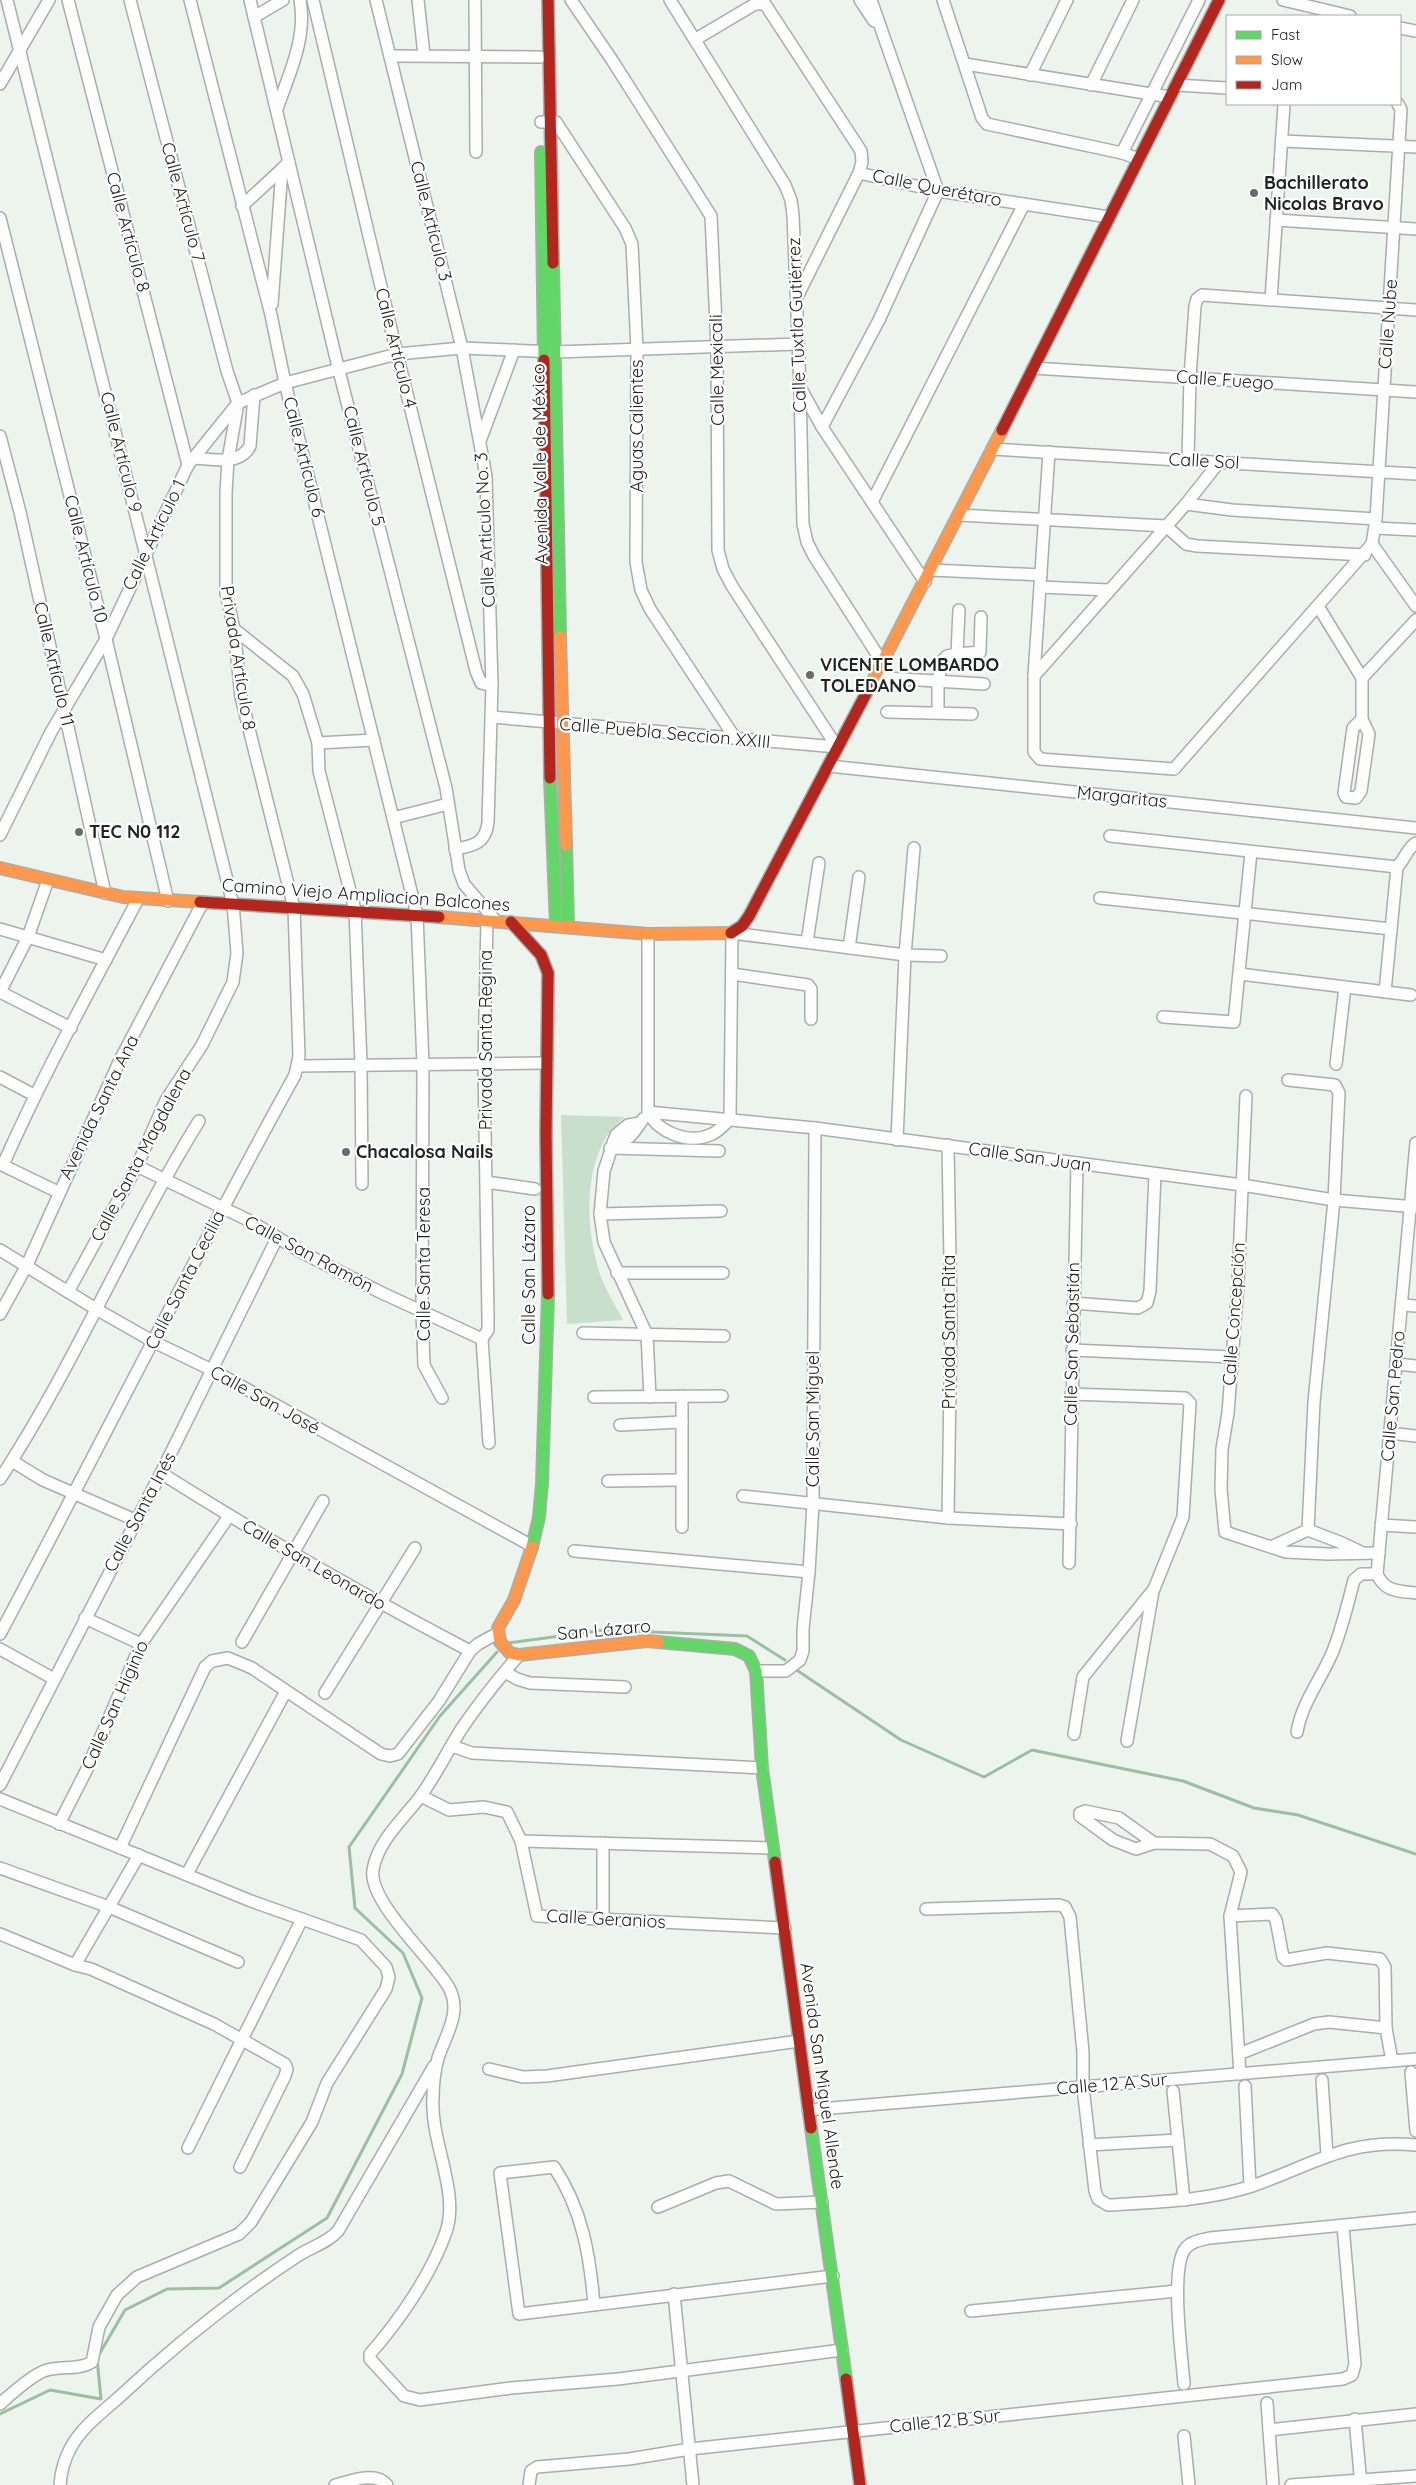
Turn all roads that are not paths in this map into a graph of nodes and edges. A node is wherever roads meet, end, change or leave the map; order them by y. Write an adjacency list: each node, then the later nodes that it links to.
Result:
1 (7, 0): 31 (street, Calle Artículo 9)
2 (49, 0): 31 (street)
3 (68, 0): 94 (street, Calle Artículo 8)
4 (130, 0): 85 (street, Calle Artículo 7)
5 (190, 0): 58 (street, Calle Artículo 6)
6 (250, 0): 26 (street, Calle Artículo 5)
7 (283, 0): 26 (street)
8 (300, 0): 46 (street)
9 (313, 0): 76 (street, Calle Artículo 4)
10 (376, 0): 34 (street, Calle Artículo 3)
11 (418, 0): 32 (street)
12 (475, 0): 33 (street)
13 (538, 0): 35 (main road, Avenida Valle de México)
14 (548, 0): 47 (main road, Avenida Valle de México)
15 (571, 0): 70 (street, Calle Mexicali)
16 (670, 0): 30 (street, Calle Tuxtla Gutiérrez)
17 (860, 0): 29 (street)
18 (871, 0): 29 (street)
19 (943, 0): 36 (street)
20 (1066, 0): 37 (street)
21 (1133, 0): 39 (street)
22 (1199, 0): 42 (street)
23 (1219, 0): 40 (main road)
24 (1283, 0): 25 (street)
25 (1346, 15)
26 (254, 17): 46 (street, Calle Artículo 5)
27 (1401, 28): 28 (street)
28 (1416, 31)
29 (881, 32): 56 (street)
30 (696, 39): 55 (street, Calle Querétaro); 64 (street, Calle Tuxtla Gutiérrez)
31 (20, 49): 38 (street); 106 (street, Calle Artículo 9)
32 (424, 55): 33 (street); 34 (street)
33 (477, 55): 35 (street); 51 (street)
34 (390, 56): 71 (street, Calle Artículo 3)
35 (540, 56): 47 (main road, Avenida Valle de México)
36 (965, 64): 37 (street); 52 (street)
37 (1030, 75): 39 (street)
38 (0, 84)
39 (1091, 85): 42 (street)
40 (1176, 85): 41 (street); 43 (main road)
41 (1226, 88)
42 (1151, 94): 43 (street); 52 (street)
43 (1170, 97): 53 (main road)
44 (1284, 105): 48 (street)
45 (1399, 105): 49 (street, Calle Nube)
46 (276, 111): 54 (street, Calle Artículo 5)
47 (546, 122): 73 (street, Aguas Calientes); 74 (main road, Avenida Valle de México); 75 (main road, Avenida Valle de México)
48 (1282, 141): 49 (street); 61 (street)
49 (1399, 146): 50 (street); 62 (street, Calle Nube)
50 (1416, 147)
51 (476, 152)
52 (1122, 153): 53 (street)
53 (1139, 158): 59 (main road)
54 (285, 165): 58 (street); 68 (street); 77 (street, Calle Artículo 5)
55 (860, 173): 56 (street, Calle Querétaro); 64 (street)
56 (938, 191): 57 (street, Calle Querétaro); 86 (street)
57 (1024, 204): 59 (street, Calle Querétaro); 98 (street)
58 (242, 206): 68 (street, Calle Artículo 6)
59 (1109, 217): 78 (main road)
60 (0, 218): 119 (street, Calle Artículo 10)
61 (1276, 220): 62 (street); 65 (street)
62 (1394, 228): 63 (street); 66 (street, Calle Nube)
63 (1416, 229)
64 (797, 296): 69 (street, Calle Tuxtla Gutiérrez)
65 (1271, 300): 66 (street); 79 (street)
66 (1389, 308): 67 (street); 82 (street, Calle Nube)
67 (1416, 310)
68 (271, 315): 80 (street, Calle Artículo 6)
69 (798, 344): 70 (street); 81 (street, Calle Tuxtla Gutiérrez)
70 (717, 347): 73 (street); 139 (street, Calle Mexicali)
71 (462, 348): 72 (street); 76 (street); 88 (street, Calle Artículo 3)
72 (514, 350): 74 (street); 88 (street, Calle Articulo No. 3)
73 (637, 350): 75 (street); 136 (street, Aguas Calientes)
74 (543, 351): 75 (street); 134 (main road, Avenida Valle de México)
75 (555, 352): 135 (main road, Avenida Valle de México)
76 (397, 354): 77 (street); 127 (street, Calle Artículo 4)
77 (338, 367): 80 (street); 141 (street, Calle Artículo 5)
78 (1033, 368): 79 (street, Calle Fuego); 89 (main road)
79 (1190, 377): 82 (street, Calle Fuego); 93 (street)
80 (285, 383): 84 (street); 137 (street, Calle Artículo 6)
81 (800, 387): 86 (street); 121 (street, Calle Tuxtla Gutiérrez)
82 (1384, 390): 83 (street, Calle Fuego); 96 (street, Calle Nube)
83 (1416, 392)
84 (254, 395): 85 (street); 92 (street)
85 (238, 403): 92 (street, Privada Artículo 8); 94 (street, Calle Artículo 1)
86 (822, 427): 98 (street)
87 (0, 436): 91 (street, Calle Artículo 11)
88 (480, 443): 127 (street, Calle Articulo No. 3)
89 (992, 449): 90 (street, Calle Sol); 100 (main road)
90 (1049, 452): 93 (street, Calle Sol); 101 (street)
91 (3, 460): 128 (street, Calle Artículo 11)
92 (228, 460): 94 (street); 118 (street, Privada Artículo 8)
93 (1188, 460): 95 (street, Calle Sol)
94 (191, 461): 106 (street, Calle Artículo 1)
95 (1220, 461): 96 (street, Calle Sol); 99 (street)
96 (1379, 471): 97 (street, Calle Sol); 102 (street, Calle Nube)
97 (1416, 474)
98 (872, 502): 110 (street)
99 (1186, 504): 102 (street); 103 (street)
100 (959, 515): 101 (street); 108 (main road)
101 (1045, 518): 103 (street); 109 (street)
102 (1375, 524): 104 (street); 105 (street, Calle Nube)
103 (1166, 526): 107 (street); 112 (street)
104 (1416, 530)
105 (1372, 544): 107 (street); 114 (street)
106 (146, 552): 119 (street, Calle Artículo 1); 161 (street, Calle Artículo 9)
107 (1365, 555): 113 (street)
108 (931, 570): 109 (street); 110 (main road)
109 (1041, 575): 111 (street)
110 (925, 582): 121 (main road)
111 (1040, 587): 112 (street); 123 (street)
112 (1109, 590): 123 (street)
113 (1318, 606): 123 (street); 124 (street)
114 (1416, 606)
115 (959, 610): 120 (street)
116 (981, 618): 120 (street)
117 (1416, 620): 124 (street)
118 (234, 629): 138 (street); 162 (street, Privada Artículo 8)
119 (106, 638): 128 (street, Calle Artículo 1); 159 (street, Calle Artículo 10)
120 (957, 654): 125 (street)
121 (882, 662): 122 (main road)
122 (874, 676): 125 (street); 139 (main road)
123 (1034, 676)
124 (1362, 678): 133 (street)
125 (938, 680): 126 (street); 130 (street)
126 (984, 684)
127 (492, 685): 132 (street, Calle Articulo No. 3)
128 (65, 710): 144 (street, Calle Artículo 1); 156 (street, Calle Artículo 11)
129 (887, 712): 130 (street)
130 (938, 712): 131 (street)
131 (972, 714)
132 (492, 717): 134 (street, Calle Puebla Seccion XXIII); 148 (street)
133 (1362, 719): 133 (street)
134 (548, 723): 135 (street, Calle Puebla Seccion XXIII); 168 (main road, Avenida Valle de México)
135 (562, 724): 136 (street, Calle Puebla Seccion XXIII); 169 (main road, Avenida Valle de México)
136 (735, 738): 139 (street, Calle Puebla Seccion XXIII)
137 (374, 740): 138 (street); 142 (street, Calle Artículo 6)
138 (318, 742): 163 (street)
139 (837, 747): 140 (main road)
140 (829, 766): 143 (street, Margaritas); 172 (main road)
141 (448, 804): 142 (street); 148 (street, Calle Artículo 5)
142 (393, 818): 165 (street, Calle Artículo 6)
143 (1416, 828)
144 (0, 835)
145 (1110, 836): 149 (street)
146 (1416, 843): 152 (street)
147 (914, 848): 177 (street)
148 (455, 849): 166 (street, Calle Artículo 5)
149 (1252, 852): 152 (street); 164 (street)
150 (1416, 857): 152 (street)
151 (819, 863): 175 (street)
152 (1400, 864): 171 (street)
153 (0, 868): 155 (main road, Camino Viejo Ampliacion Balcones)
154 (859, 877): 176 (street)
155 (48, 880): 156 (main road, Camino Viejo Ampliacion Balcones); 174 (street)
156 (105, 893): 157 (main road, Camino Viejo Ampliacion Balcones)
157 (138, 898): 159 (main road, Camino Viejo Ampliacion Balcones); 179 (street)
158 (1100, 898): 164 (street)
159 (168, 901): 160 (main road, Camino Viejo Ampliacion Balcones)
160 (203, 902): 161 (main road, Camino Viejo Ampliacion Balcones); 217 (street, Avenida Santa Ana)
161 (232, 904): 162 (main road, Camino Viejo Ampliacion Balcones); 210 (street, Calle Santa Magdalena)
162 (294, 908): 163 (main road, Camino Viejo Ampliacion Balcones); 194 (street, Calle Santa Cecilia)
163 (355, 910): 165 (main road, Camino Viejo Ampliacion Balcones); 190 (street)
164 (1246, 914): 171 (street); 181 (street)
165 (417, 915): 166 (main road, Camino Viejo Ampliacion Balcones); 191 (street, Calle Santa Teresa)
166 (491, 920): 167 (main road, Camino Viejo Ampliacion Balcones); 192 (street, Privada Santa Regina)
167 (511, 922): 168 (main road, Camino Viejo Ampliacion Balcones); 189 (main road, Calle San Lázaro)
168 (556, 925): 169 (main road, Camino Viejo Ampliacion Balcones)
169 (568, 927): 173 (main road, Camino Viejo Ampliacion Balcones)
170 (0, 929): 174 (street)
171 (1391, 929): 184 (street)
172 (732, 933): 173 (main road, Camino Viejo Ampliacion Balcones); 175 (street); 180 (street)
173 (648, 934): 199 (street)
174 (28, 937): 179 (street); 183 (street)
175 (807, 942): 176 (street)
176 (849, 948): 177 (street)
177 (905, 955): 178 (street); 203 (street)
178 (941, 956)
179 (106, 960): 188 (street)
180 (732, 974): 187 (street); 200 (street)
181 (1240, 974): 182 (street); 186 (street)
182 (1345, 987): 184 (street); 193 (street)
183 (0, 992): 188 (street)
184 (1385, 992): 185 (street)
185 (1411, 995)
186 (1164, 1017)
187 (811, 1019)
188 (71, 1028): 197 (street)
189 (547, 1063): 192 (street); 273 (main road, Calle San Lázaro)
190 (361, 1064): 191 (street); 194 (street); 214 (street)
191 (423, 1064): 192 (street); 233 (street, Calle Santa Teresa)
192 (484, 1064): 213 (street, Privada Santa Regina)
193 (1336, 1064)
194 (298, 1066): 219 (street, Calle Santa Cecilia)
195 (0, 1077): 197 (street)
196 (1288, 1080): 218 (street)
197 (34, 1095): 209 (street)
198 (1246, 1096): 215 (street, Calle Concepción)
199 (648, 1112): 200 (street, Calle San Juan); 200 (street); 205 (street)
200 (730, 1119): 202 (street, Calle San Juan)
201 (199, 1121): 212 (street)
202 (815, 1128): 203 (street, Calle San Juan); 264 (street, Calle San Miguel)
203 (897, 1140): 206 (street, Calle San Juan)
204 (1416, 1143): 220 (street, Calle San Pedro)
205 (612, 1145): 207 (street); 222 (street)
206 (948, 1146): 208 (street, Calle San Juan); 266 (street, Privada Santa Rita)
207 (719, 1151)
208 (1077, 1163): 211 (street, Calle San Juan); 229 (street, Calle San Sebastián)
209 (1, 1164): 217 (street)
210 (137, 1166): 212 (street, Calle San Ramón); 228 (street, Calle Santa Magdalena)
211 (1155, 1174): 215 (street, Calle San Juan); 229 (street)
212 (164, 1178): 219 (street, Calle San Ramón); 232 (street)
213 (486, 1182): 216 (street); 238 (street, Privada Santa Regina)
214 (362, 1184)
215 (1242, 1184): 218 (street, Calle San Juan); 241 (street, Calle Concepción)
216 (535, 1189)
217 (58, 1192): 225 (street, Avenida Santa Ana)
218 (1334, 1200): 220 (street, Calle San Juan); 272 (street)
219 (222, 1207): 223 (street, Calle San Ramón); 239 (street, Calle Santa Cecilia)
220 (1414, 1207): 230 (street, Calle San Pedro)
221 (721, 1211): 222 (street)
222 (600, 1214): 227 (street)
223 (277, 1238): 233 (street, Calle San Ramón); 244 (street, Calle Santa Inés)
224 (0, 1250): 225 (street, Calle San José)
225 (27, 1265): 228 (street, Calle San José); 234 (street, Avenida Santa Ana)
226 (723, 1272): 227 (street)
227 (617, 1273): 236 (street)
228 (68, 1292): 232 (street, Calle San José)
229 (1073, 1303): 240 (street, Calle San Sebastián)
230 (1402, 1305): 231 (street); 242 (street, Calle San Pedro)
231 (1416, 1306)
232 (96, 1309): 239 (street, Calle San José); 256 (street)
233 (422, 1312): 238 (street, Calle San Ramón); 250 (street, Calle Santa Teresa)
234 (0, 1314)
235 (583, 1333): 236 (street)
236 (647, 1335): 237 (street); 246 (street)
237 (724, 1336)
238 (482, 1339): 255 (street, Privada Santa Regina)
239 (154, 1342): 244 (street, Calle San José); 261 (street, Calle Santa Cecilia)
240 (1072, 1350): 241 (street); 245 (street, Calle San Sebastián)
241 (1232, 1357): 274 (street, Calle Concepción)
242 (1396, 1364): 243 (street); 253 (street, Calle San Pedro)
243 (1416, 1366)
244 (212, 1370): 257 (street, Calle Santa Inés); 273 (street, Calle San José)
245 (1071, 1394): 268 (street, Calle San Sebastián); 284 (street)
246 (650, 1396): 247 (street); 249 (street)
247 (682, 1396): 248 (street); 251 (street)
248 (722, 1396)
249 (594, 1397)
250 (442, 1398)
251 (682, 1422): 252 (street); 259 (street)
252 (620, 1424)
253 (1389, 1433): 254 (street); 269 (street, Calle San Pedro)
254 (1416, 1436)
255 (489, 1443)
256 (12, 1461): 258 (street); 261 (street)
257 (161, 1473): 265 (street, Calle San Leonardo); 267 (street, Calle Santa Inés)
258 (0, 1479)
259 (681, 1480): 260 (street); 270 (street)
260 (608, 1481)
261 (74, 1494): 267 (street); 288 (street, Calle Santa Cecilia)
262 (743, 1496): 264 (street)
263 (323, 1501): 280 (street)
264 (813, 1504): 266 (street); 282 (street, Calle San Miguel)
265 (229, 1516): 280 (street, Calle San Leonardo); 291 (street, Calle San Higinio)
266 (948, 1518): 268 (street)
267 (135, 1520): 287 (street, Calle Santa Inés)
268 (1071, 1524): 281 (street, Calle San Sebastián)
269 (1381, 1525): 271 (street); 277 (street, Calle San Pedro)
270 (682, 1527)
271 (1416, 1527)
272 (1308, 1530): 274 (street); 278 (street); 279 (street)
273 (532, 1546): 289 (main road, Calle San Lázaro)
274 (1273, 1546): 278 (street)
275 (415, 1548): 286 (street)
276 (574, 1551): 282 (street)
277 (1379, 1553): 279 (street); 283 (street, Calle San Pedro)
278 (1328, 1554): 279 (street)
279 (1365, 1554)
280 (293, 1555): 286 (street, Calle San Leonardo); 290 (street)
281 (1069, 1563)
282 (809, 1572): 295 (street, Calle San Miguel)
283 (1377, 1574): 285 (street); 301 (street)
284 (1154, 1589): 302 (street); 303 (street)
285 (1416, 1593)
286 (380, 1604): 293 (street, Calle San Leonardo); 300 (street)
287 (85, 1618): 291 (street); 297 (street, Calle Santa Inés)
288 (0, 1634)
289 (501, 1641): 293 (street); 294 (main road)
290 (242, 1642)
291 (141, 1644): 309 (street, Calle San Higinio)
292 (0, 1649): 297 (street)
293 (470, 1652): 299 (street)
294 (519, 1655): 295 (main road, San Lázaro); 296 (street)
295 (756, 1671): 305 (main road, Avenida San Miguel Allende)
296 (505, 1672): 298 (street); 304 (street)
297 (54, 1679): 306 (street, Calle Santa Inés)
298 (625, 1687)
299 (286, 1691): 313 (street); 317 (street)
300 (326, 1693)
301 (1297, 1732)
302 (1074, 1734)
303 (1127, 1741)
304 (452, 1746): 305 (street); 307 (street)
305 (762, 1768): 314 (main road, Avenida San Miguel Allende)
306 (0, 1785)
307 (421, 1796): 310 (street, Calle Geranios); 332 (street)
308 (0, 1799): 309 (street)
309 (59, 1824): 313 (street)
310 (521, 1841): 311 (street); 322 (street, Calle Geranios)
311 (603, 1843): 314 (street); 322 (street)
312 (1154, 1843): 312 (street); 320 (street)
313 (120, 1848): 315 (street)
314 (774, 1848): 323 (main road, Avenida San Miguel Allende)
315 (139, 1855): 317 (street); 318 (street)
316 (0, 1868): 318 (street)
317 (187, 1874): 321 (street)
318 (109, 1907): 325 (street); 326 (street)
319 (926, 1908): 339 (street)
320 (1230, 1916): 327 (street); 330 (street)
321 (302, 1919): 328 (street); 364 (street)
322 (603, 1919): 323 (street, Calle Geranios)
323 (785, 1928): 329 (main road, Avenida San Miguel Allende)
324 (0, 1934): 326 (street)
325 (238, 1962)
326 (75, 1965): 328 (street)
327 (1386, 2028): 330 (street); 333 (street)
328 (242, 2039): 346 (street); 348 (street)
329 (799, 2041): 334 (street); 341 (main road, Avenida San Miguel Allende)
330 (1239, 2054): 336 (street)
331 (1416, 2059): 333 (street, Calle 12 A Sur)
332 (438, 2060): 361 (street); 373 (street)
333 (1392, 2061): 336 (street, Calle 12 A Sur)
334 (489, 2069)
335 (1411, 2072): 342 (street)
336 (1240, 2074): 339 (street, Calle 12 A Sur)
337 (1322, 2080): 347 (street)
338 (1244, 2086): 349 (street)
339 (1083, 2091): 341 (street, Calle 12 A Sur); 345 (street)
340 (1173, 2091): 343 (street)
341 (808, 2110): 351 (main road, Avenida San Miguel Allende)
342 (1416, 2131)
343 (1178, 2140): 345 (street); 350 (street)
344 (1416, 2144): 347 (street)
345 (1089, 2145): 350 (street)
346 (188, 2148)
347 (1328, 2155): 349 (street)
348 (240, 2167)
349 (1250, 2186): 350 (street)
350 (1184, 2200)
351 (822, 2202): 352 (street); 355 (main road, Avenida San Miguel Allende)
352 (658, 2207)
353 (1416, 2218): 354 (street)
354 (1342, 2226): 356 (street); 368 (street, Calle 12 B Sur)
355 (833, 2276): 357 (street); 360 (main road, Avenida San Miguel Allende)
356 (1177, 2291): 359 (street); 362 (street)
357 (674, 2294): 358 (street); 361 (street)
358 (594, 2304): 358 (street)
359 (971, 2311)
360 (842, 2350): 361 (street); 368 (main road, Avenida San Miguel Allende)
361 (681, 2369): 370 (street)
362 (1184, 2384)
363 (1268, 2403): 367 (street)
364 (0, 2404)
365 (1416, 2414): 366 (street)
366 (1355, 2419): 367 (street); 372 (street)
367 (1269, 2430): 380 (street)
368 (853, 2431): 370 (street, Calle 12 B Sur); 378 (main road, Avenida San Miguel Allende)
369 (1184, 2436): 379 (street)
370 (690, 2449): 376 (street, Calle 12 B Sur); 377 (street)
371 (1416, 2476): 372 (street)
372 (1361, 2483): 381 (street)
373 (60, 2485)
374 (336, 2485): 375 (street)
375 (387, 2485)
376 (529, 2485)
377 (693, 2485)
378 (860, 2485)
379 (1188, 2485)
380 (1273, 2485)
381 (1292, 2485)

